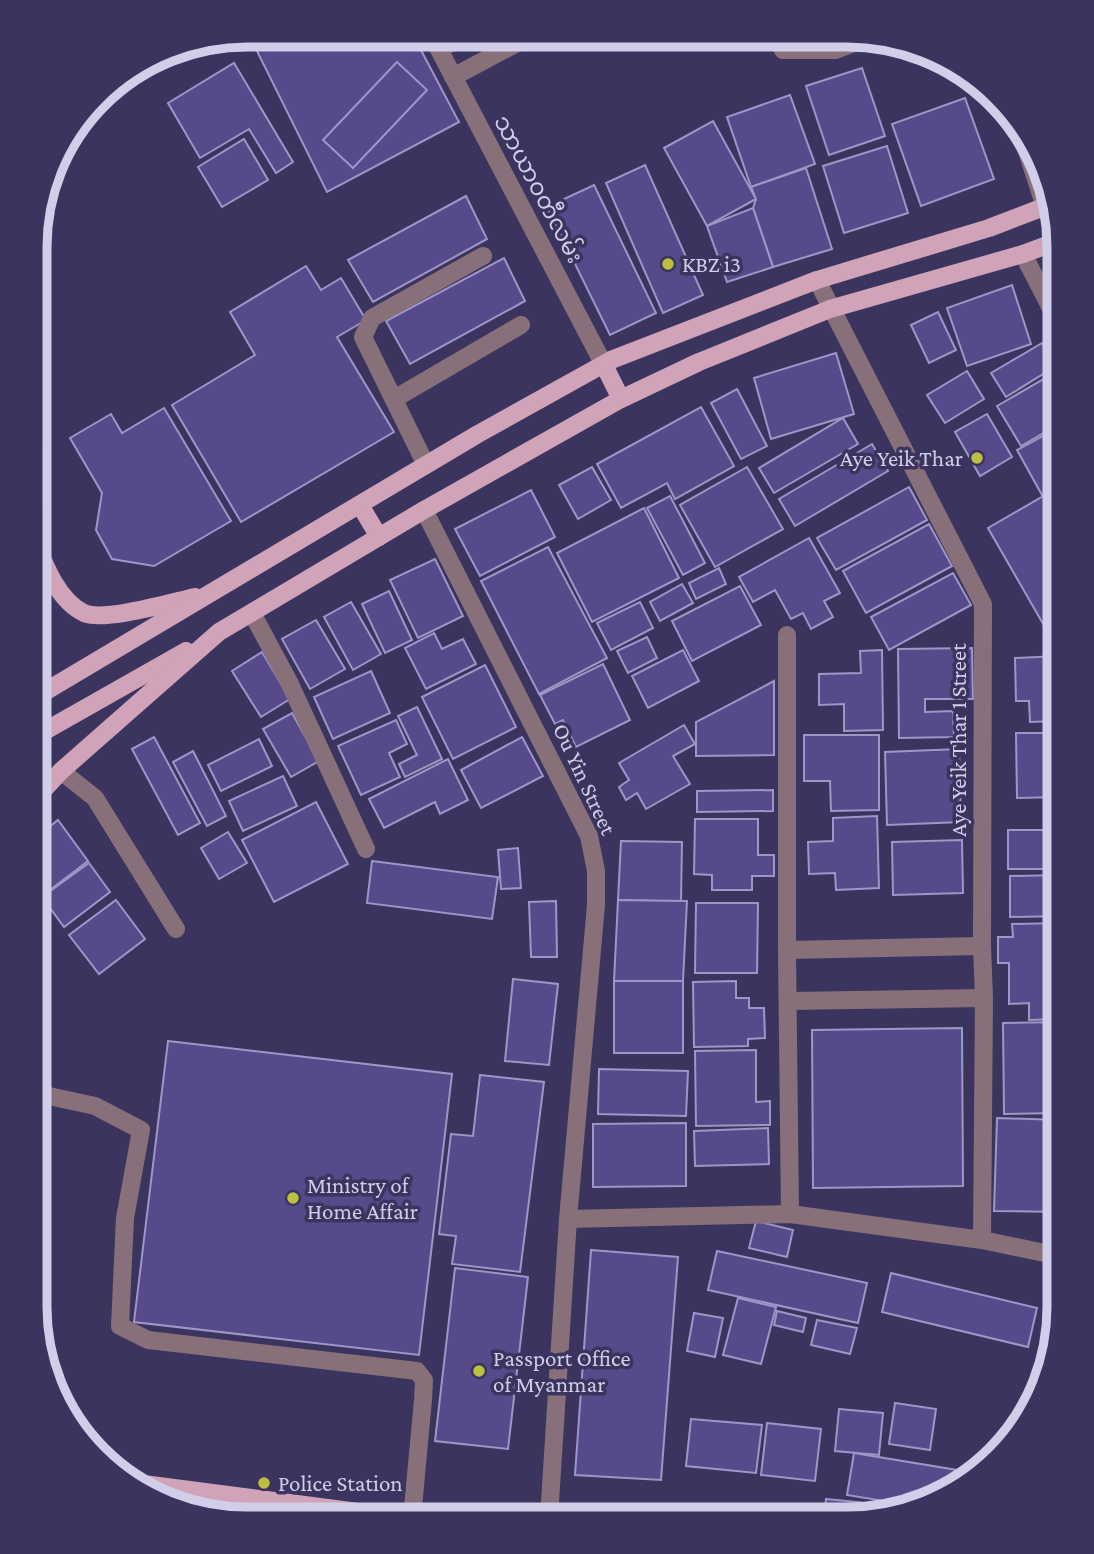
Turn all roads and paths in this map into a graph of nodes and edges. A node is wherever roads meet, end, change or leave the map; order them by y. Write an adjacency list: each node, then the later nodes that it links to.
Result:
1 (781, 47): 2 (street)
2 (843, 47)
3 (438, 48): 7 (street, သာယာဝတီလမ်း)
4 (492, 48): 6 (street)
5 (508, 48): 6 (street)
6 (496, 54): 7 (street)
7 (453, 78): 16 (street, သာယာဝတီလမ်း)
8 (1042, 208): 12 (main road)
9 (1047, 245): 10 (main road)
10 (1023, 254): 13 (street); 14 (main road)
11 (483, 256): 17 (street)
12 (817, 280): 14 (street, Aye Yeik Thar 1 Street); 16 (main road)
13 (1047, 301)
14 (830, 309): 18 (main road); 34 (street, Aye Yeik Thar 1 Street)
15 (521, 325): 17 (street)
16 (604, 365): 18 (main road); 19 (main road)
17 (394, 399): 19 (street)
18 (621, 399): 21 (main road)
19 (426, 465): 20 (main road)
20 (360, 505): 22 (main road); 24 (main road)
21 (424, 510): 22 (main road); 40 (street, Ou Yin Street)
22 (379, 537): 25 (main road)
23 (47, 568): 24 (main road)
24 (215, 592): 28 (main road)
25 (253, 613): 26 (main road); 32 (street)
26 (219, 632): 29 (main road); 30 (main road)
27 (787, 635): 35 (street)
28 (47, 691)
29 (47, 730)
30 (61, 771): 31 (main road); 33 (street)
31 (47, 786)
32 (366, 849)
33 (176, 929)
34 (982, 946): 35 (street); 36 (street, Aye Yeik Thar 1 Street)
35 (787, 950): 37 (street)
36 (984, 998): 37 (street); 41 (street, Aye Yeik Thar 1 Street)
37 (789, 1001): 39 (street)
38 (47, 1096): 45 (street)
39 (790, 1214): 40 (street); 41 (street)
40 (568, 1219): 46 (street, Ou Yin Street)
41 (982, 1240): 42 (street)
42 (1046, 1253)
43 (160, 1487): 44 (main road)
44 (319, 1507)
45 (413, 1507)
46 (550, 1507)

